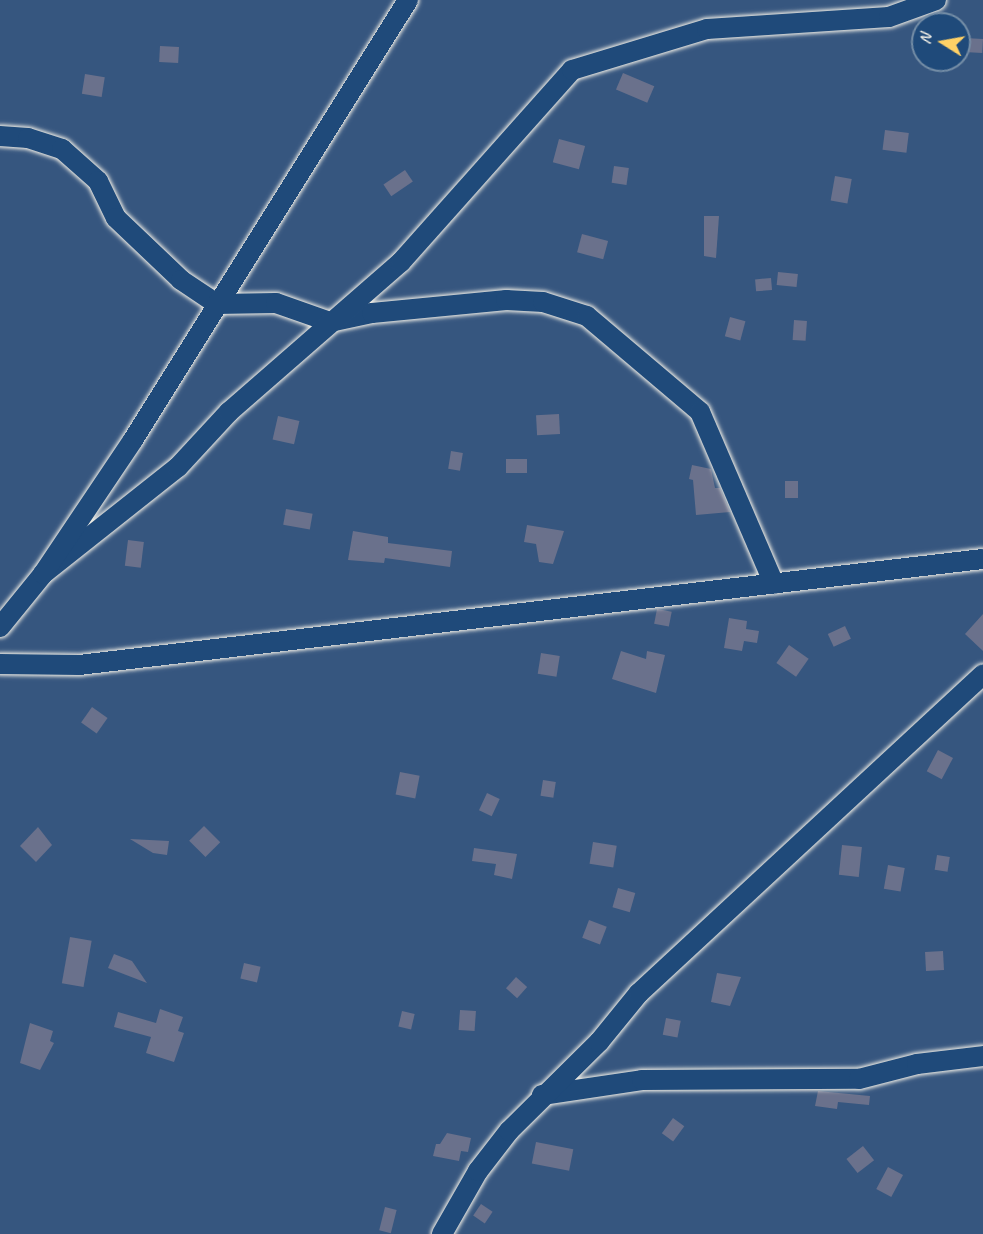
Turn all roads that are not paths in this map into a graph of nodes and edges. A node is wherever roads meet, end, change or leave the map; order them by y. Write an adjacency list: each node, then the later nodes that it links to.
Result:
1 (408, 0): 4 (street)
2 (936, 0): 5 (street)
3 (0, 136): 4 (street)
4 (217, 304): 5 (street); 7 (street)
5 (330, 322): 7 (street); 8 (street)
6 (983, 559): 8 (street)
7 (43, 574): 9 (street)
8 (774, 584): 10 (street)
9 (0, 627)
10 (0, 664)
11 (983, 674): 13 (street)
12 (983, 1056): 13 (street)
13 (542, 1095): 14 (street)
14 (442, 1234)

